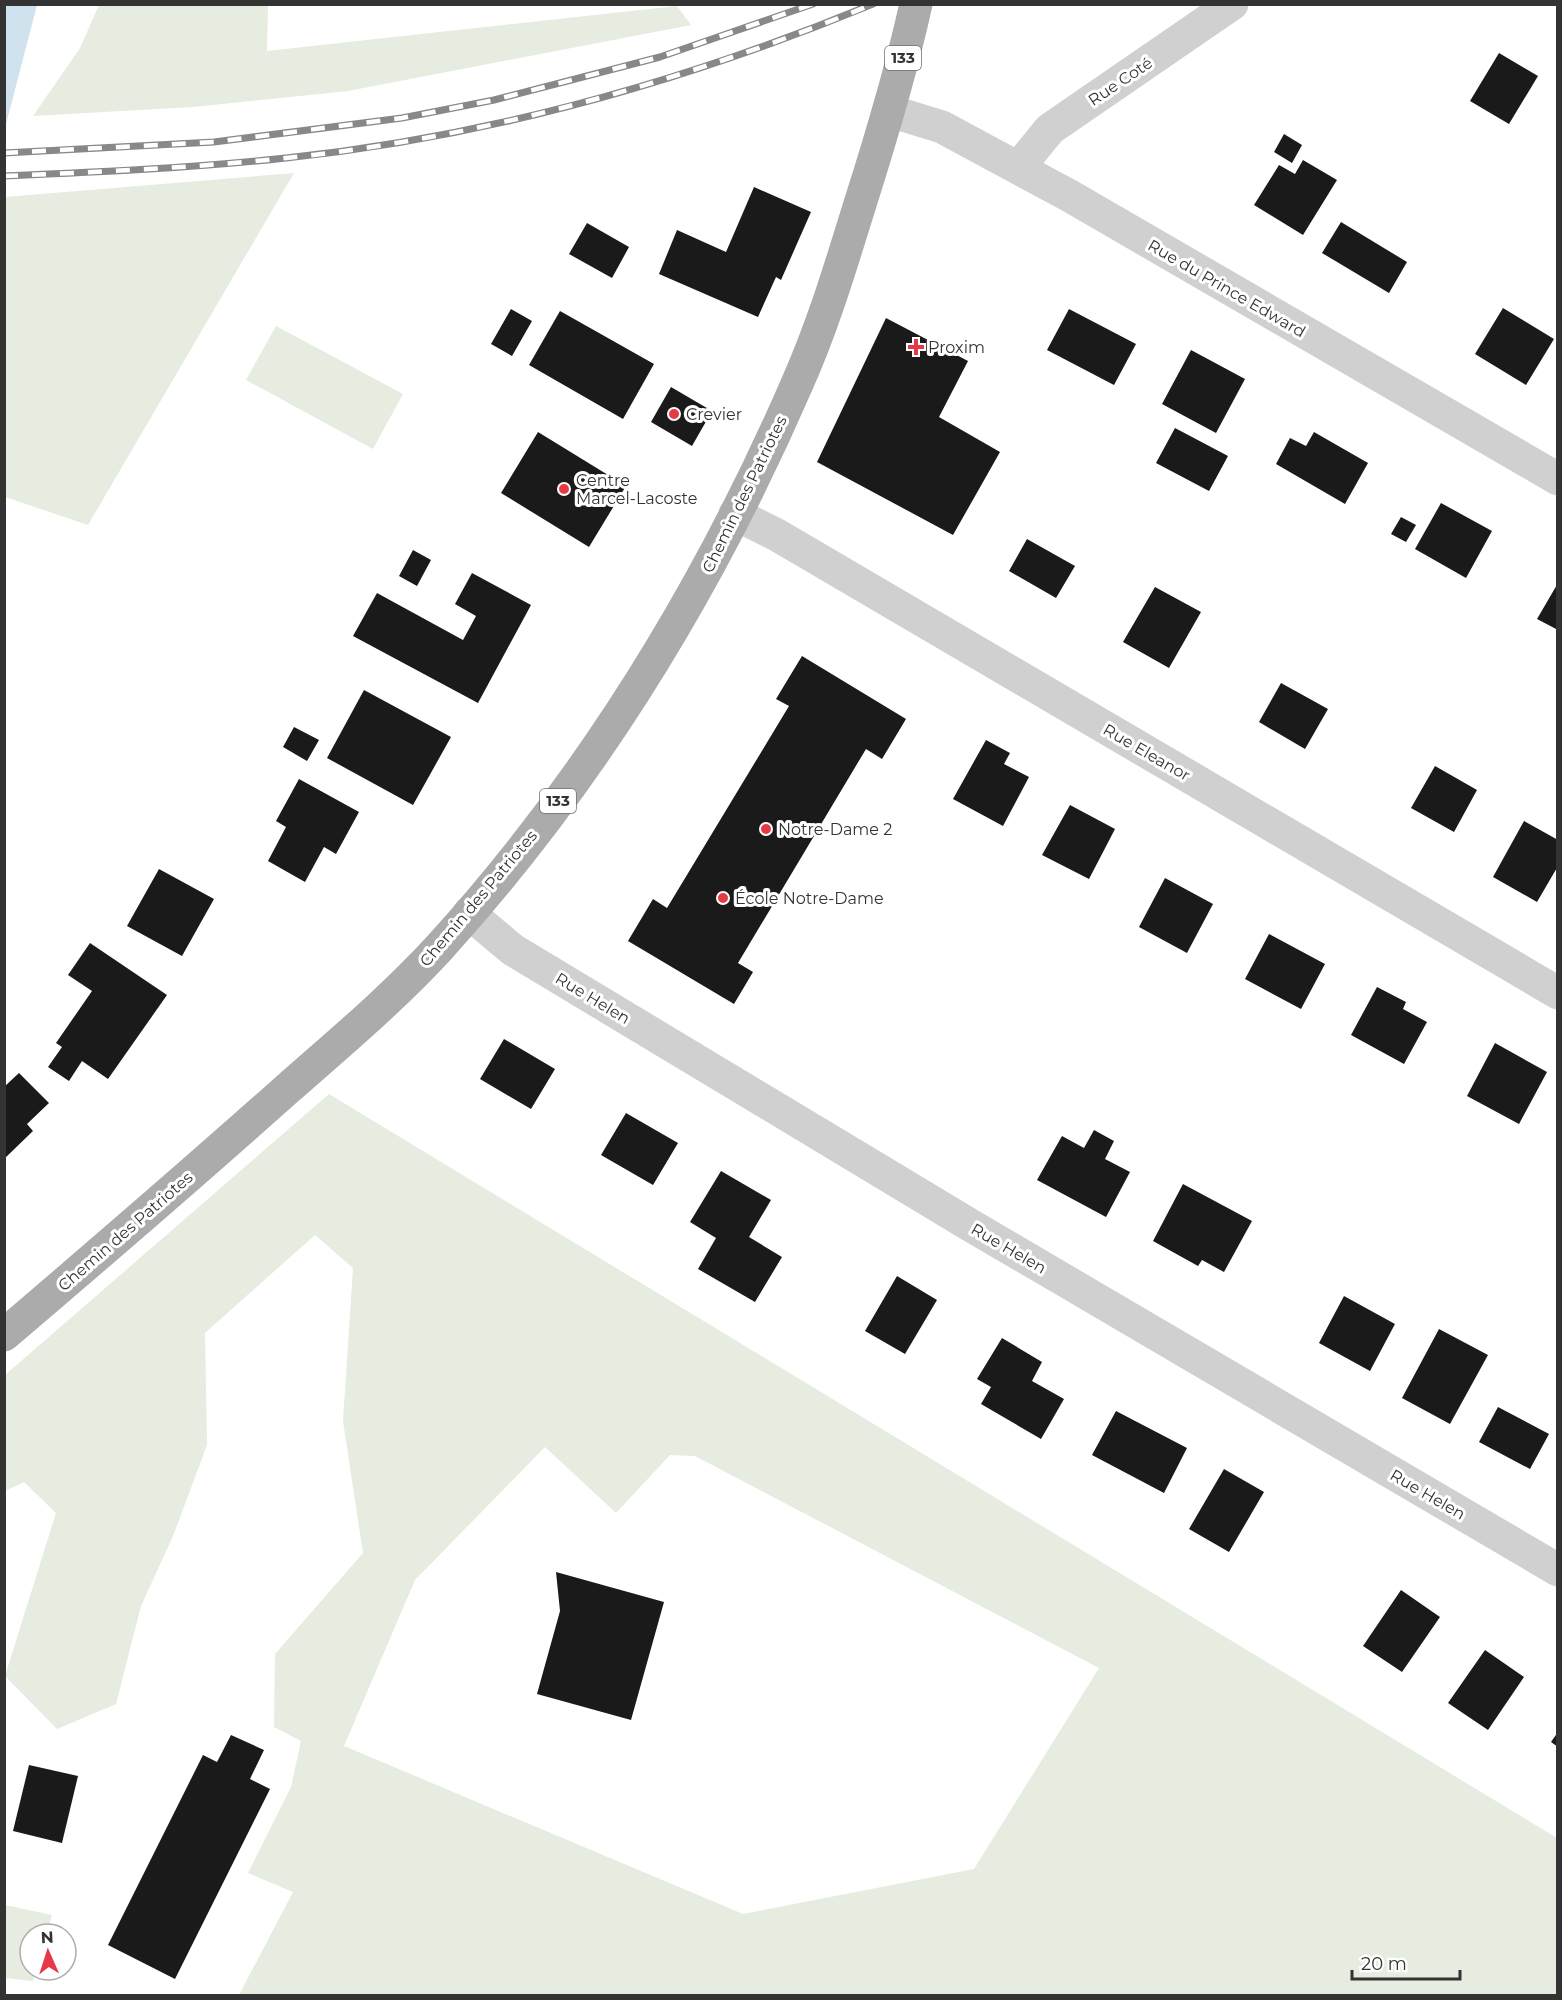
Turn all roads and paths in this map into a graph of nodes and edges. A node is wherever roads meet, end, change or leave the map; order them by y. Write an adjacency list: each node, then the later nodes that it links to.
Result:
1 (916, 4): 3 (main road, 133)
2 (1232, 4): 4 (street, Rue Coté)
3 (890, 111): 4 (street, Rue du Prince Edward); 6 (main road, Chemin des Patriotes / 133)
4 (1018, 168): 5 (street, Rue du Prince Edward)
5 (1557, 479)
6 (735, 514): 7 (main road, Chemin des Patriotes / 133); 8 (street, Rue Eleanor)
7 (469, 913): 9 (main road, Chemin des Patriotes / 133); 10 (street, Rue Helen)
8 (1557, 993)
9 (4, 1335)
10 (1557, 1570)

